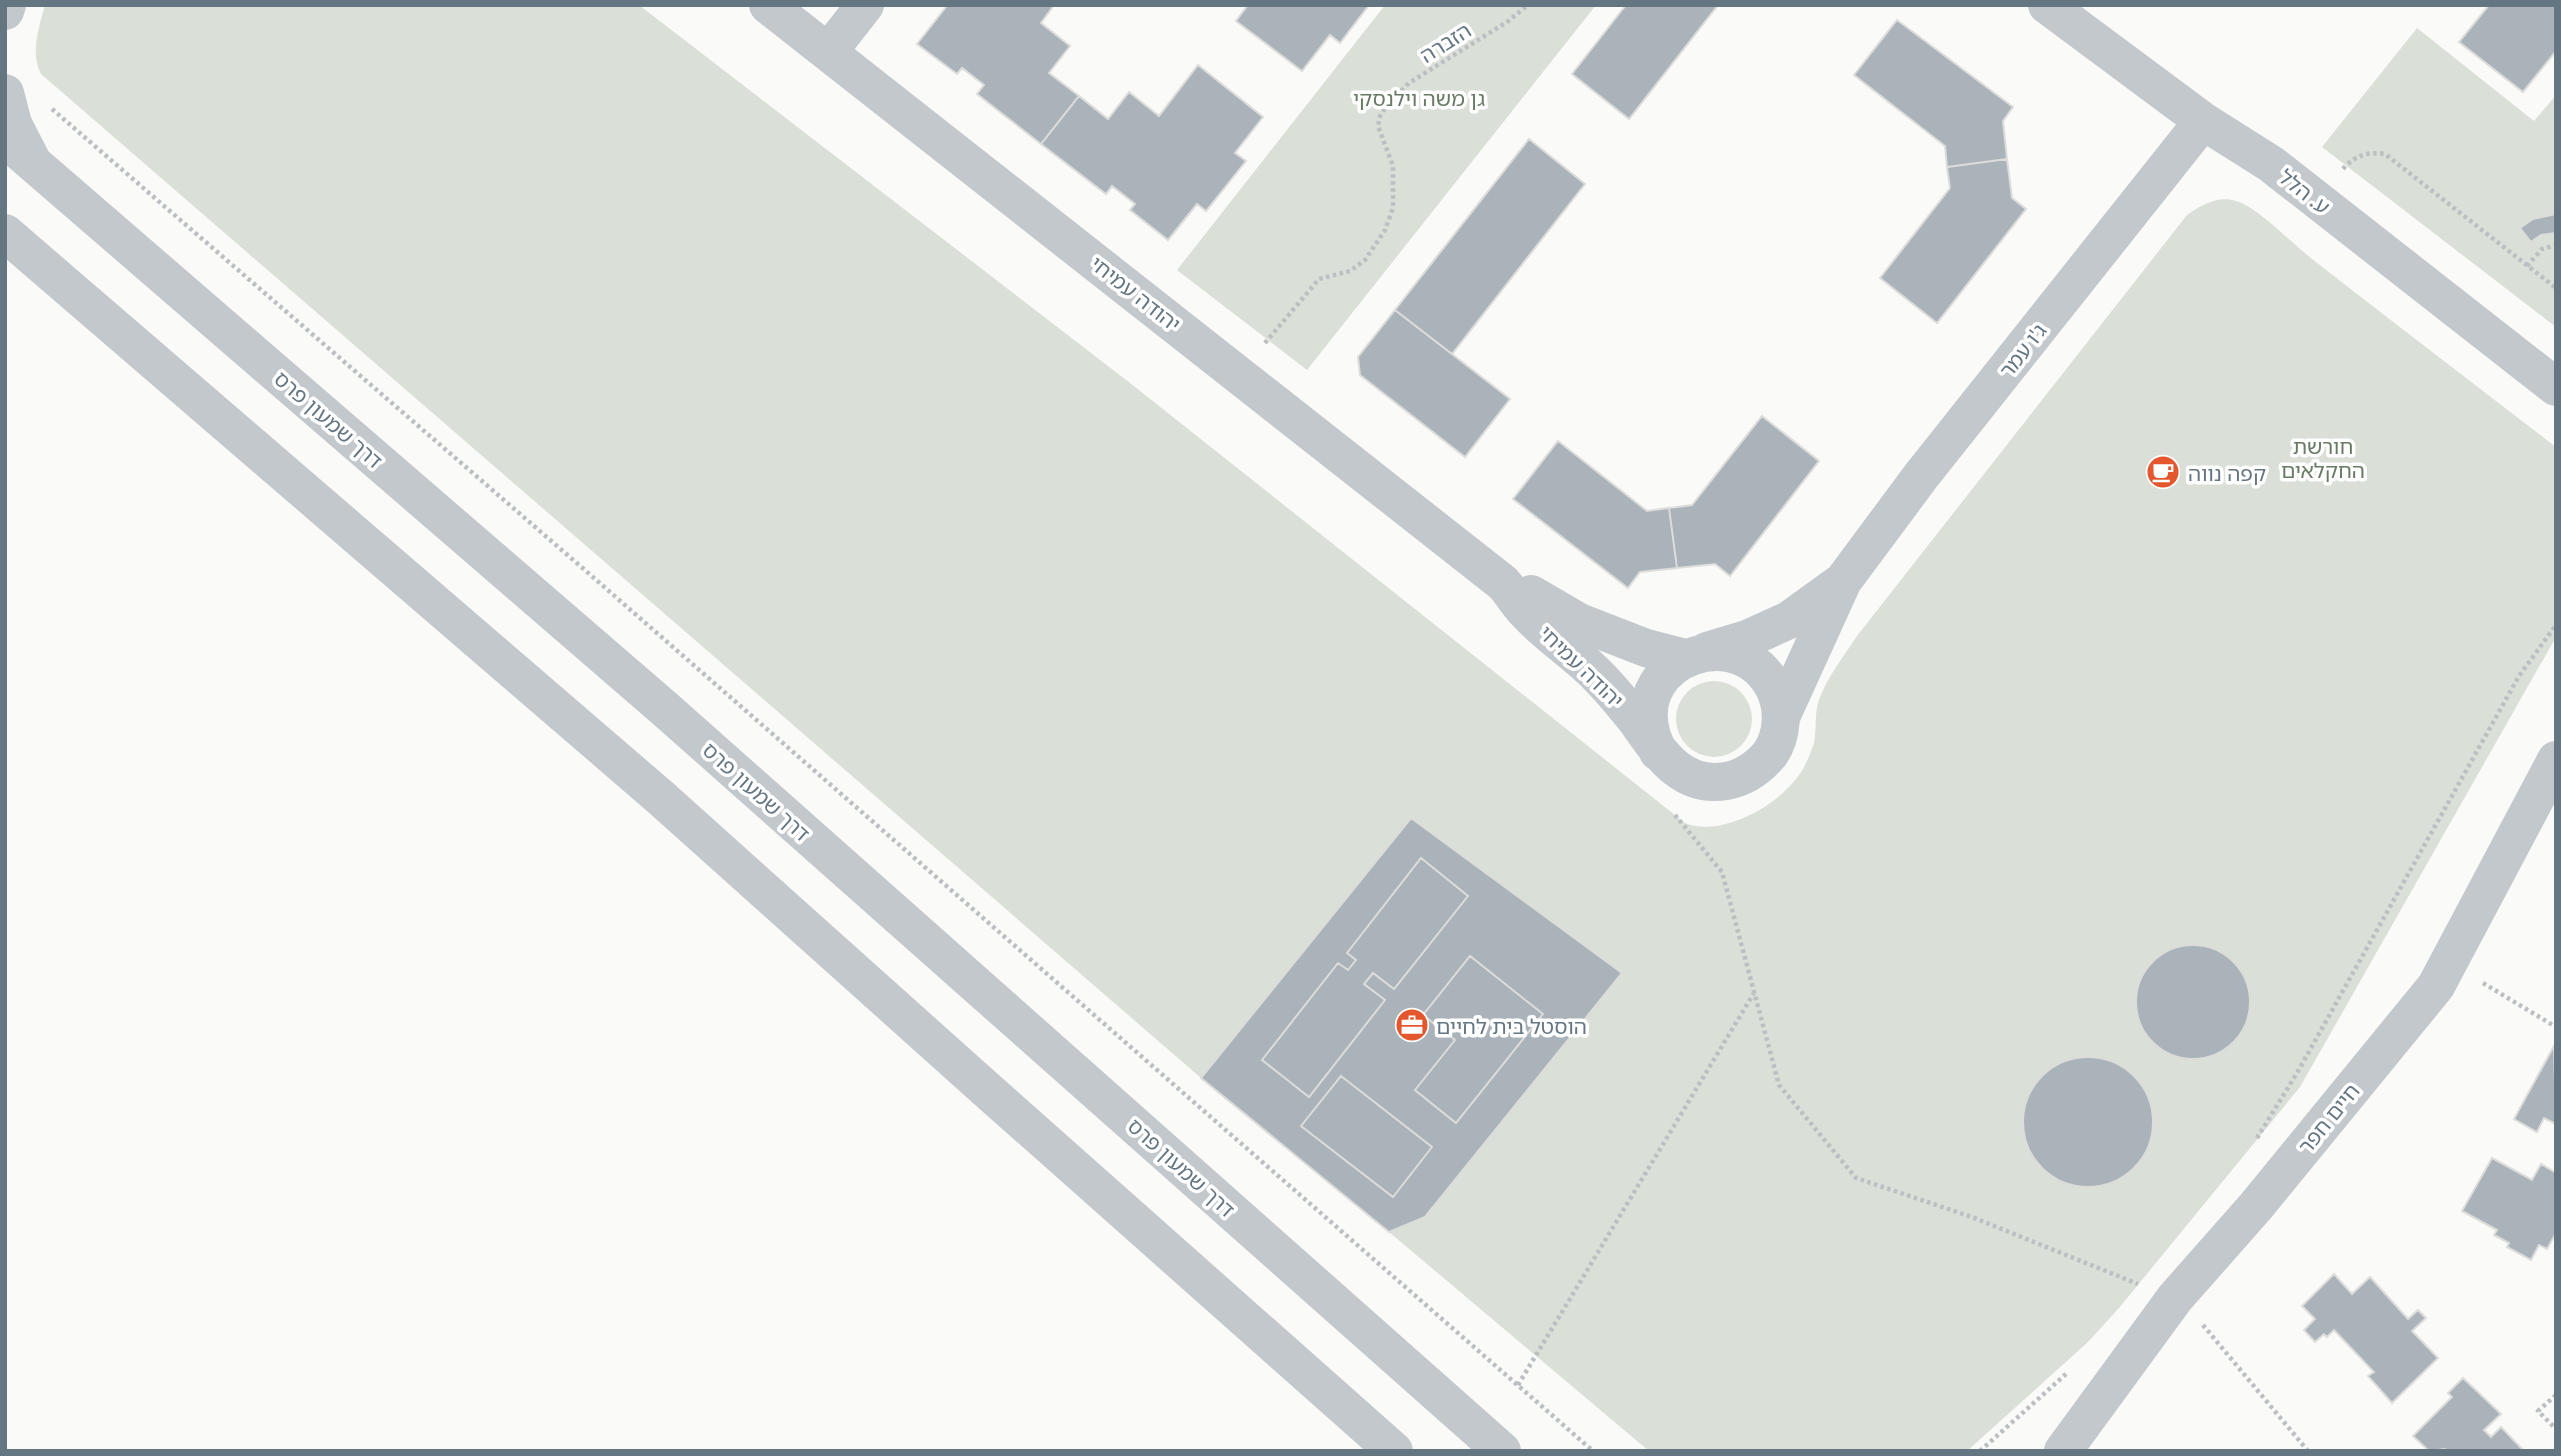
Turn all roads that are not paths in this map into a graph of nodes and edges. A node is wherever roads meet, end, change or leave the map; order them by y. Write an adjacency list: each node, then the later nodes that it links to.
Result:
1 (7, 5): 5 (street)
2 (768, 5): 6 (street, יהודה עמיחי)
3 (865, 5): 6 (street)
4 (2048, 5): 8 (street, ע. הלל)
5 (5, 10)
6 (828, 51): 14 (street, יהודה עמיחי)
7 (5, 93): 10 (street)
8 (2203, 121): 12 (street, ע. הלל); 13 (street, ג'ו עמר)
9 (5, 139): 10 (street, דרך שמעון פרס)
10 (34, 164): 20 (street, דרך שמעון פרס)
11 (5, 233): 19 (street)
12 (2556, 387)
13 (1843, 581): 15 (street, ג'ו עמר); 16 (street, ג'ו עמר)
14 (1503, 583): 15 (street, יהודה עמיחי); 17 (street, יהודה עמיחי)
15 (1695, 655): 16 (street); 17 (street)
16 (1782, 715): 17 (street)
17 (1666, 760)
18 (2556, 760): 21 (street, חיים חפר)
19 (1394, 1451)
20 (1502, 1451)
21 (2063, 1451)

